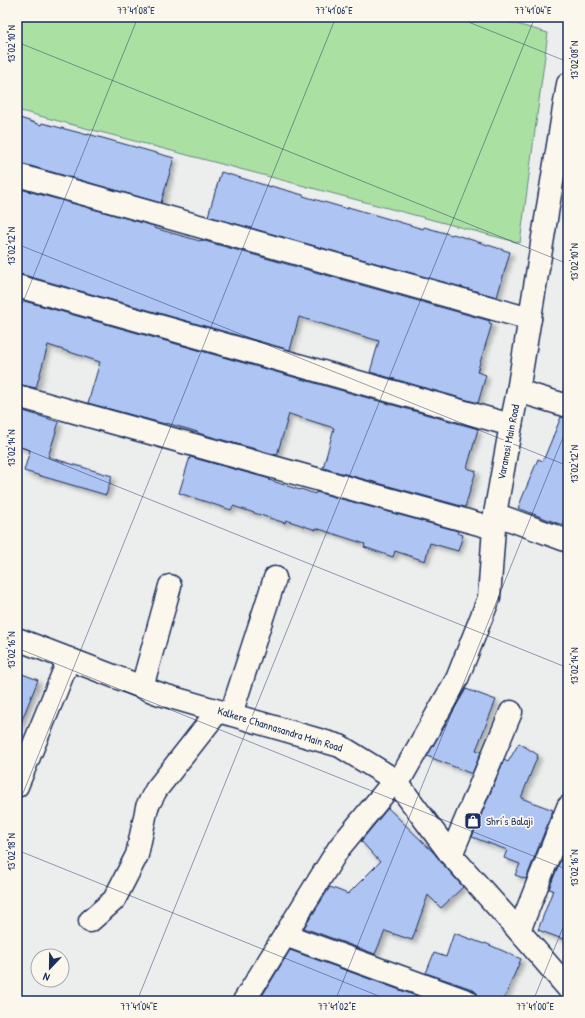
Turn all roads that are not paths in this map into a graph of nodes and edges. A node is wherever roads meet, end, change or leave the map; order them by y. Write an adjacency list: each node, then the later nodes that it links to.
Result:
1 (568, 84): 4 (street, Varanasi Main Road)
2 (17, 175): 4 (street)
3 (17, 286): 8 (street)
4 (530, 320): 5 (street, Varanasi Main Road)
5 (518, 391): 7 (street); 8 (street, Varanasi Main Road)
6 (17, 396): 9 (street)
7 (568, 406)
8 (511, 425): 9 (street, Varanasi Main Road)
9 (494, 521): 10 (street); 18 (street, Varanasi Main Road)
10 (568, 541)
11 (275, 578): 16 (street)
12 (170, 586): 15 (street)
13 (17, 640): 14 (street, Kalkere Channasandra Main Road)
14 (69, 659): 15 (street, Kalkere Channasandra Main Road); 19 (street)
15 (142, 687): 16 (street, Kalkere Channasandra Main Road)
16 (224, 712): 18 (street, Kalkere Channasandra Main Road); 22 (street)
17 (511, 712): 21 (street)
18 (397, 782): 21 (street, Kalkere Channasandra Main Road); 24 (street, Varanasi Main Road)
19 (17, 786)
20 (568, 807): 23 (street)
21 (451, 855): 23 (street, Kalkere Channasandra Main Road)
22 (90, 921)
23 (519, 930): 25 (street, Kalkere Channasandra Main Road)
24 (285, 935): 26 (street, Varanasi Main Road); 27 (street)
25 (568, 988)
26 (244, 1001)
27 (467, 1001)

